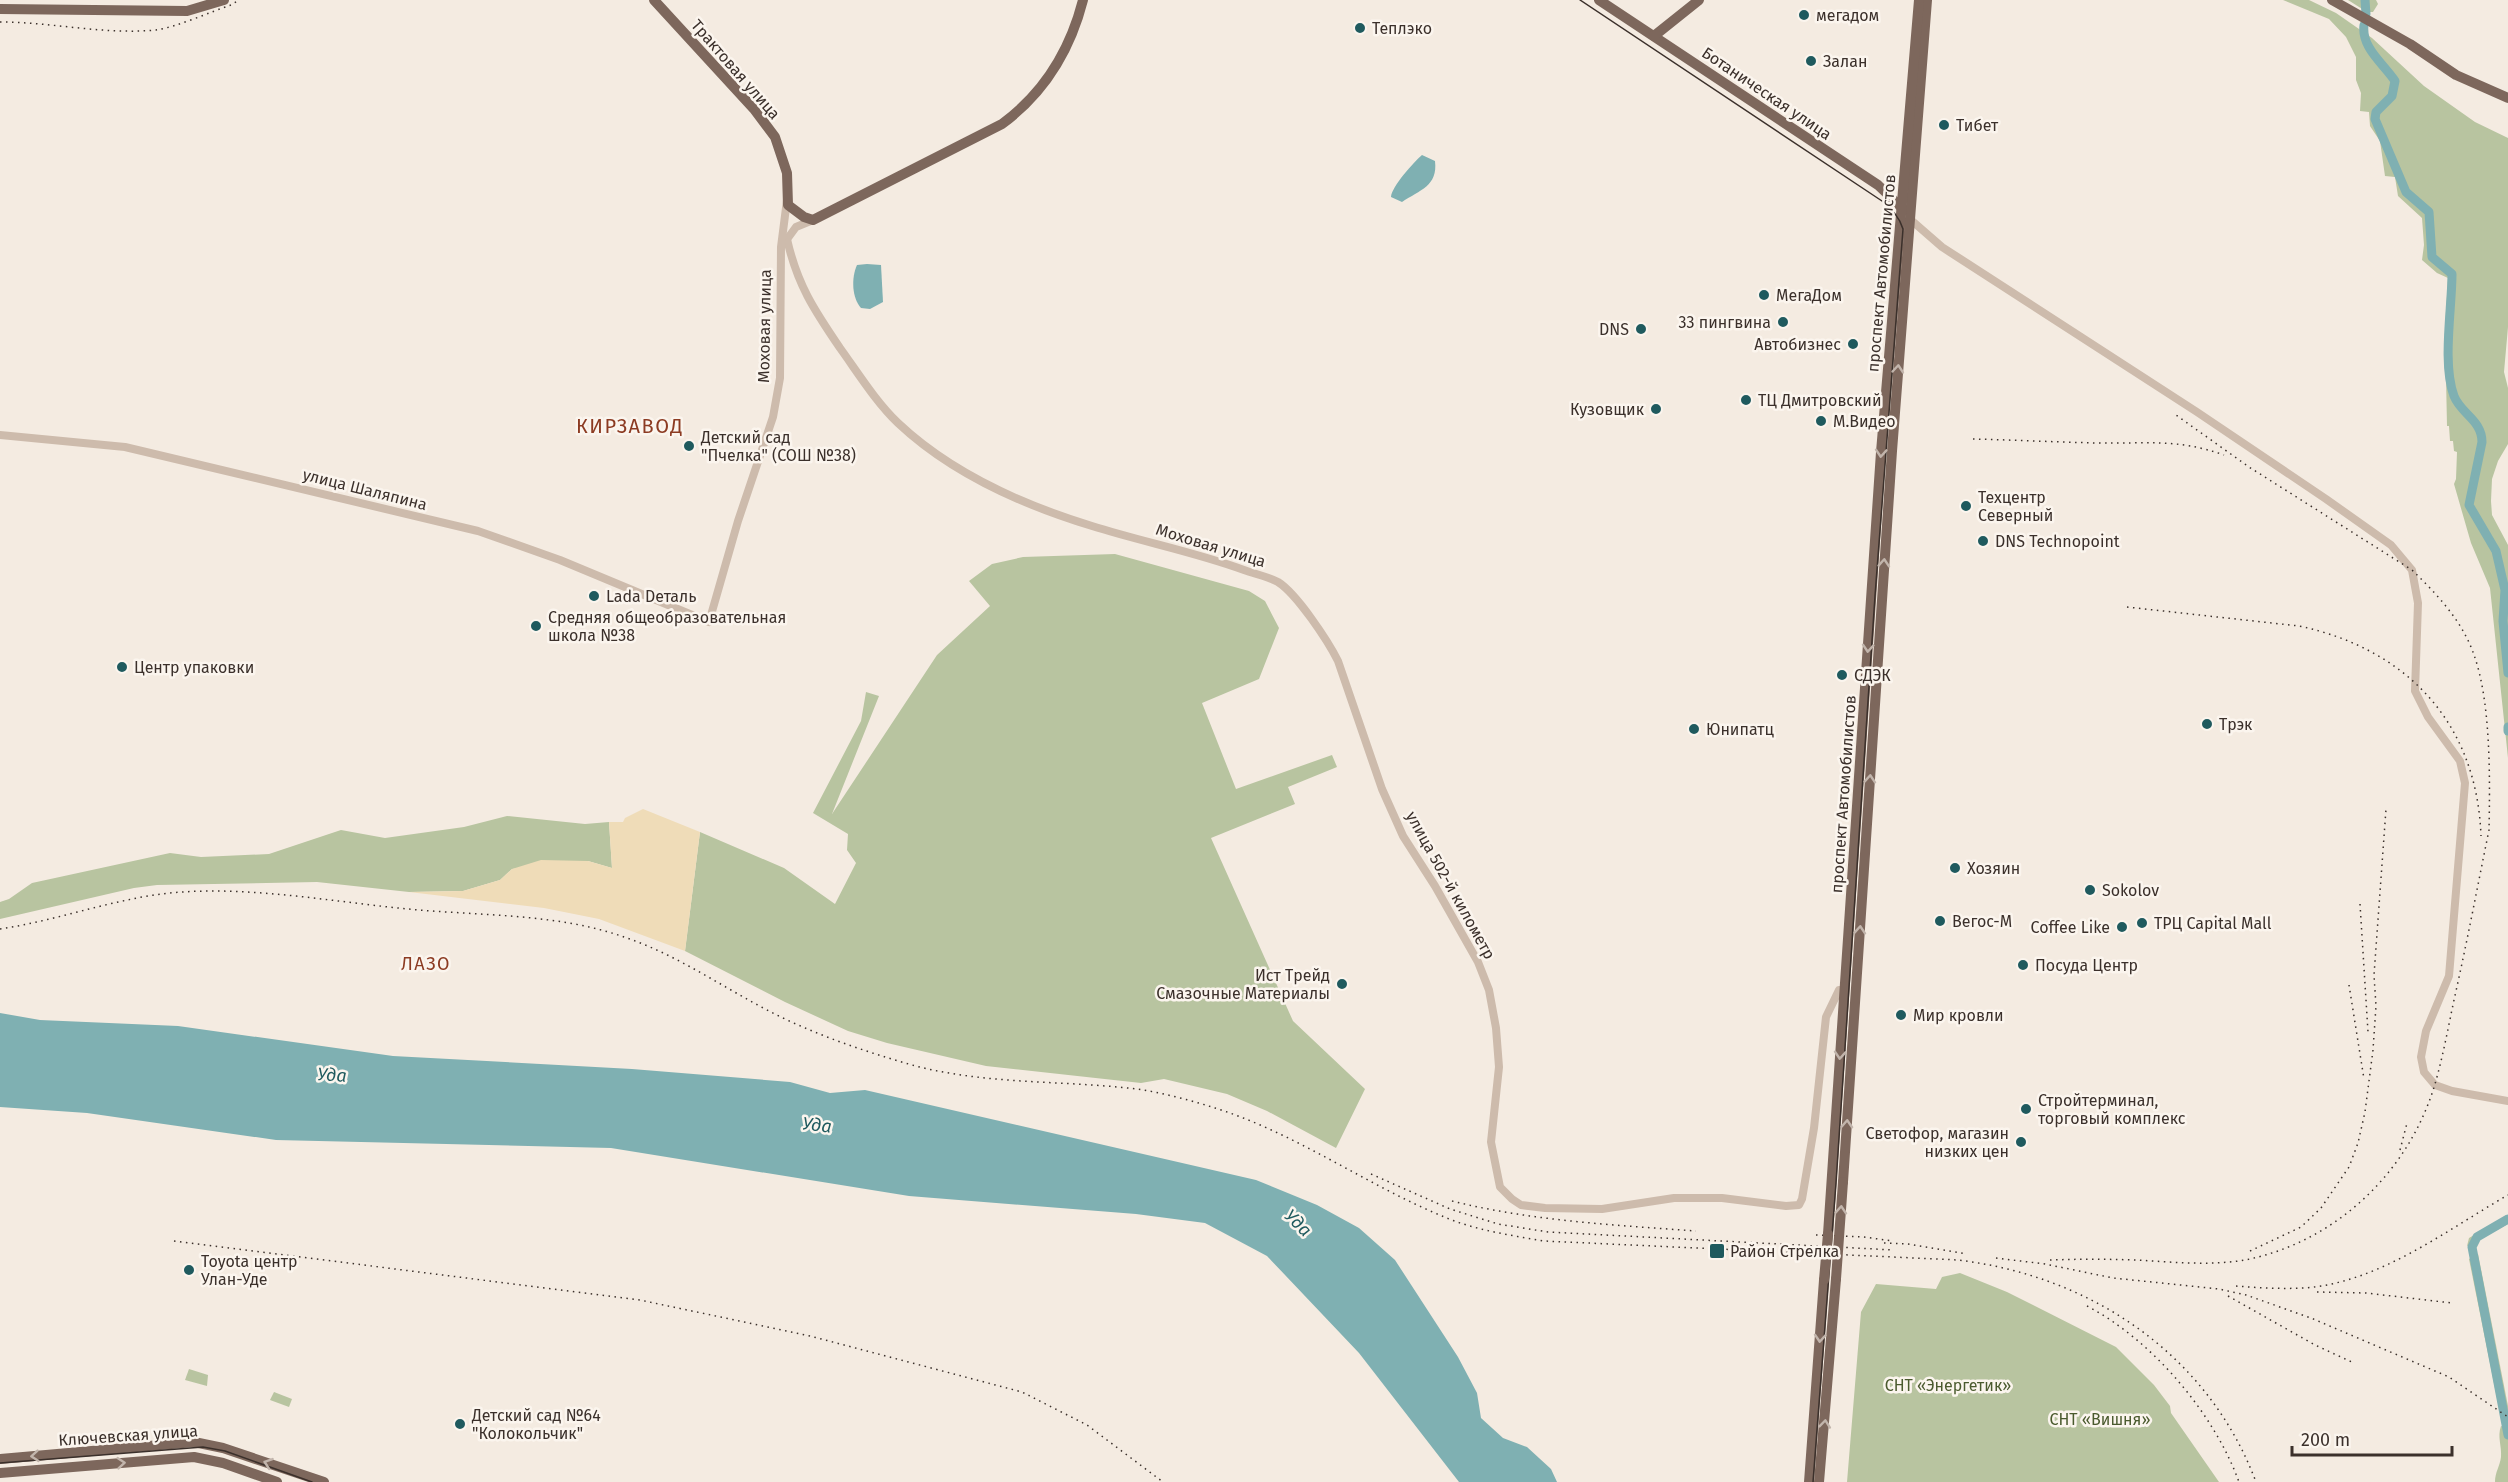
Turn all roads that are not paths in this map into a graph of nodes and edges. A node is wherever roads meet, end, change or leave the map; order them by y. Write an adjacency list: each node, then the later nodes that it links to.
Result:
1 (224, 0): 9 (main road)
2 (654, 0): 12 (main road, Трактовая улица)
3 (1083, 0): 14 (main road)
4 (1599, 0): 10 (main road, Ботаническая улица)
5 (1699, 0): 10 (main road)
6 (1919, 0): 13 (main road, проспект Автомобилистов)
7 (1927, 0): 15 (main road, проспект Автомобилистов)
8 (2332, 0): 11 (main road)
9 (0, 9)
10 (1654, 36): 13 (main road, Ботаническая улица)
11 (2508, 98)
12 (787, 200): 14 (main road); 17 (street, Моховая улица)
13 (1902, 207): 15 (main road, Ботаническая улица); 21 (main road, проспект Автомобилистов, one-way to 21)
14 (813, 220): 16 (street)
15 (1911, 220): 22 (street); 23 (main road, проспект Автомобилистов, one-way to 15)
16 (787, 239): 17 (street); 20 (street, Моховая улица)
17 (781, 247): 19 (street, Моховая улица)
18 (0, 435): 19 (street, улица Шаляпина)
19 (709, 622)
20 (1329, 644): 21 (street, улица 502-й километр)
21 (1845, 991): 23 (main road, проспект Автомобилистов, one-way to 23)
22 (2508, 1101)
23 (1838, 1183): 24 (main road, проспект Автомобилистов, bridge)
24 (1830, 1280): 29 (main road, проспект Автомобилистов, one-way to 29); 30 (main road, проспект Автомобилистов, one-way to 24)
25 (0, 1459): 28 (main road, Ключевская улица, one-way to 25)
26 (0, 1473): 27 (main road, Ключевская улица, one-way to 27)
27 (277, 1482)
28 (324, 1482)
29 (1809, 1482)
30 (1820, 1482)

